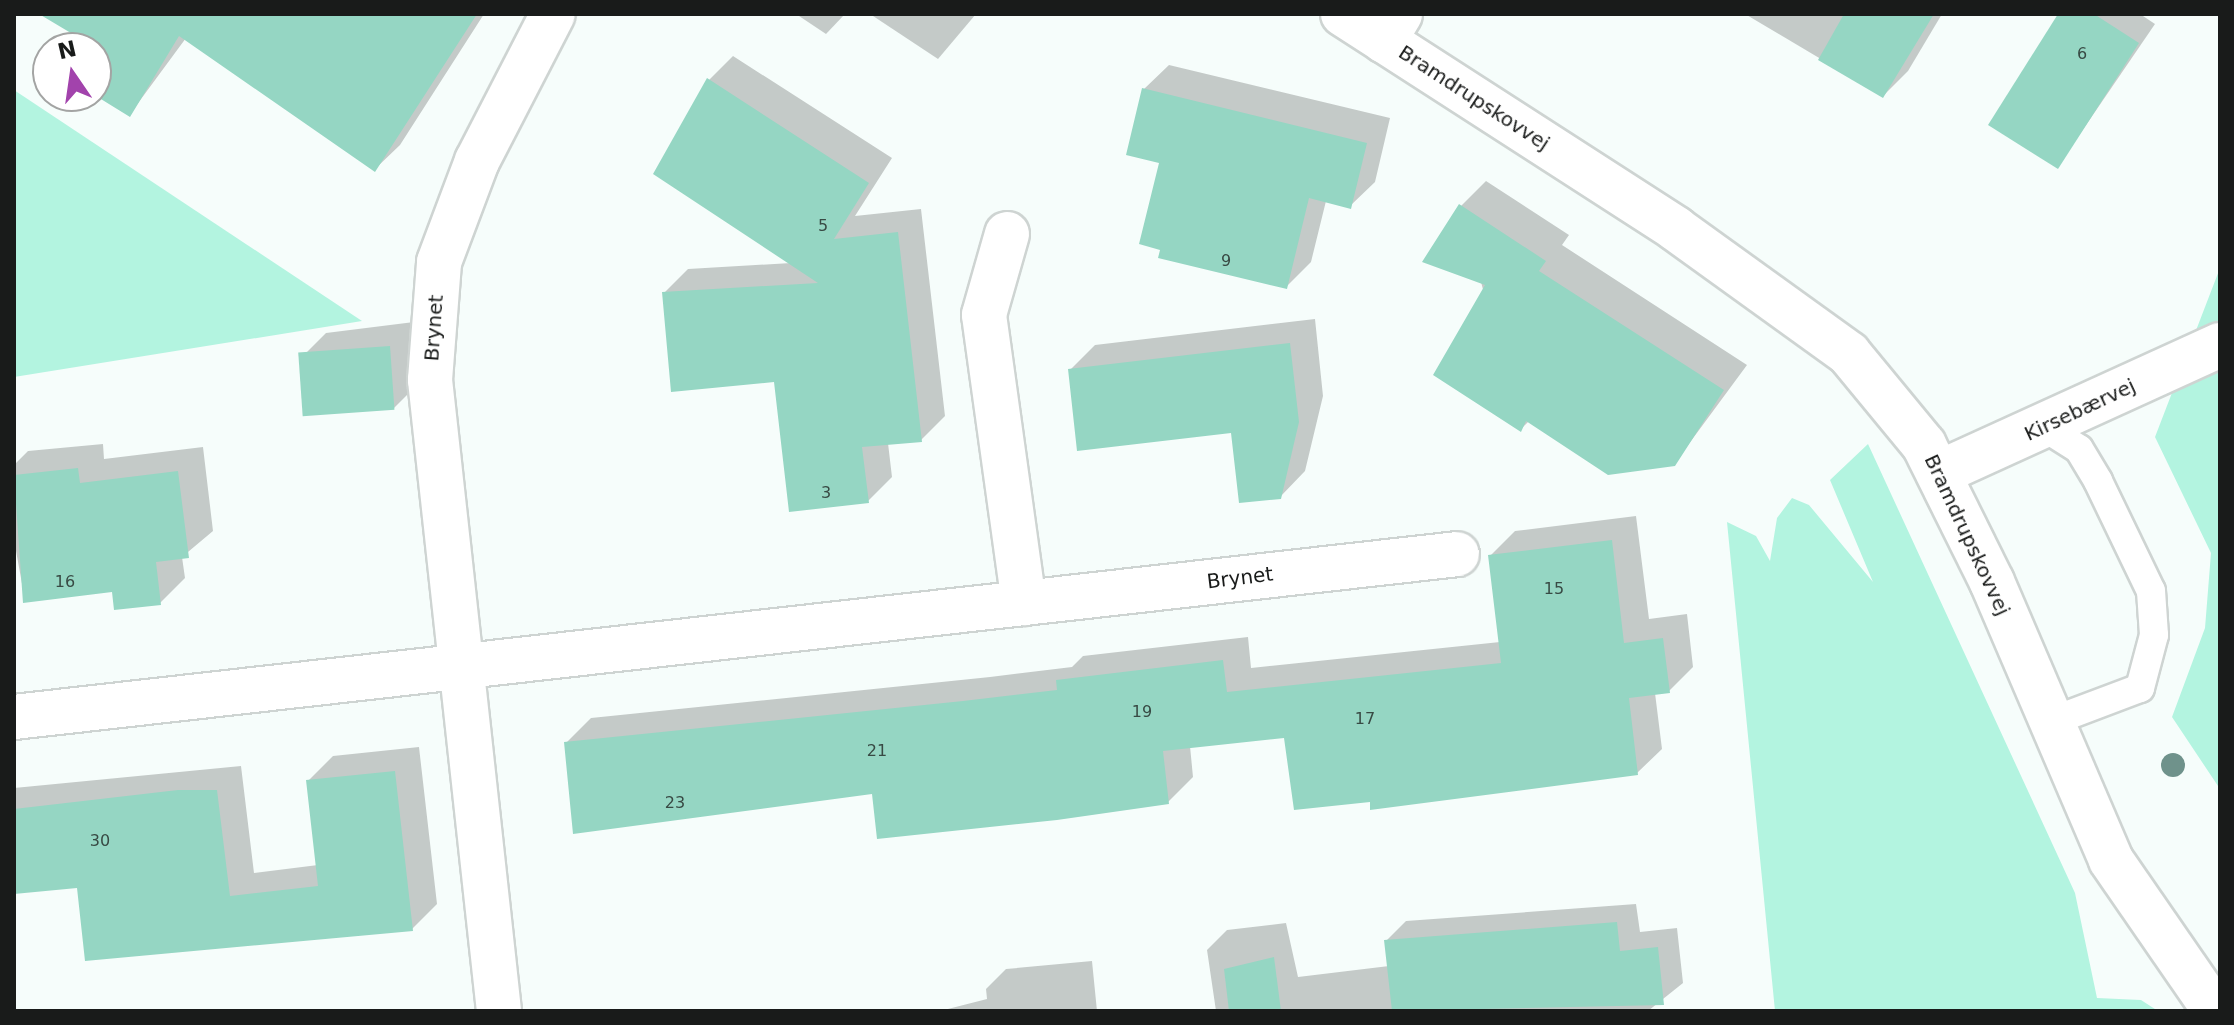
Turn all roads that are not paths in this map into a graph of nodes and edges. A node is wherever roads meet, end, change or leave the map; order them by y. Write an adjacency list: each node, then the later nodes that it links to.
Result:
1 (553, 14): 10 (street, Brynet)
2 (1343, 14): 3 (street, Bramdrupskovvej)
3 (1392, 28): 7 (street, Bramdrupskovvej)
4 (1007, 234): 9 (street)
5 (2220, 345): 6 (street, Kirsebærvej)
6 (2044, 427): 7 (street, Kirsebærvej); 12 (lane)
7 (1939, 473): 12 (street, Bramdrupskovvej)
8 (1457, 554): 9 (street, Brynet)
9 (1024, 603): 10 (street, Brynet)
10 (459, 666): 11 (street, Brynet); 13 (street, Brynet)
11 (14, 717)
12 (2050, 722): 14 (street, Bramdrupskovvej)
13 (499, 1011)
14 (2215, 1011)

